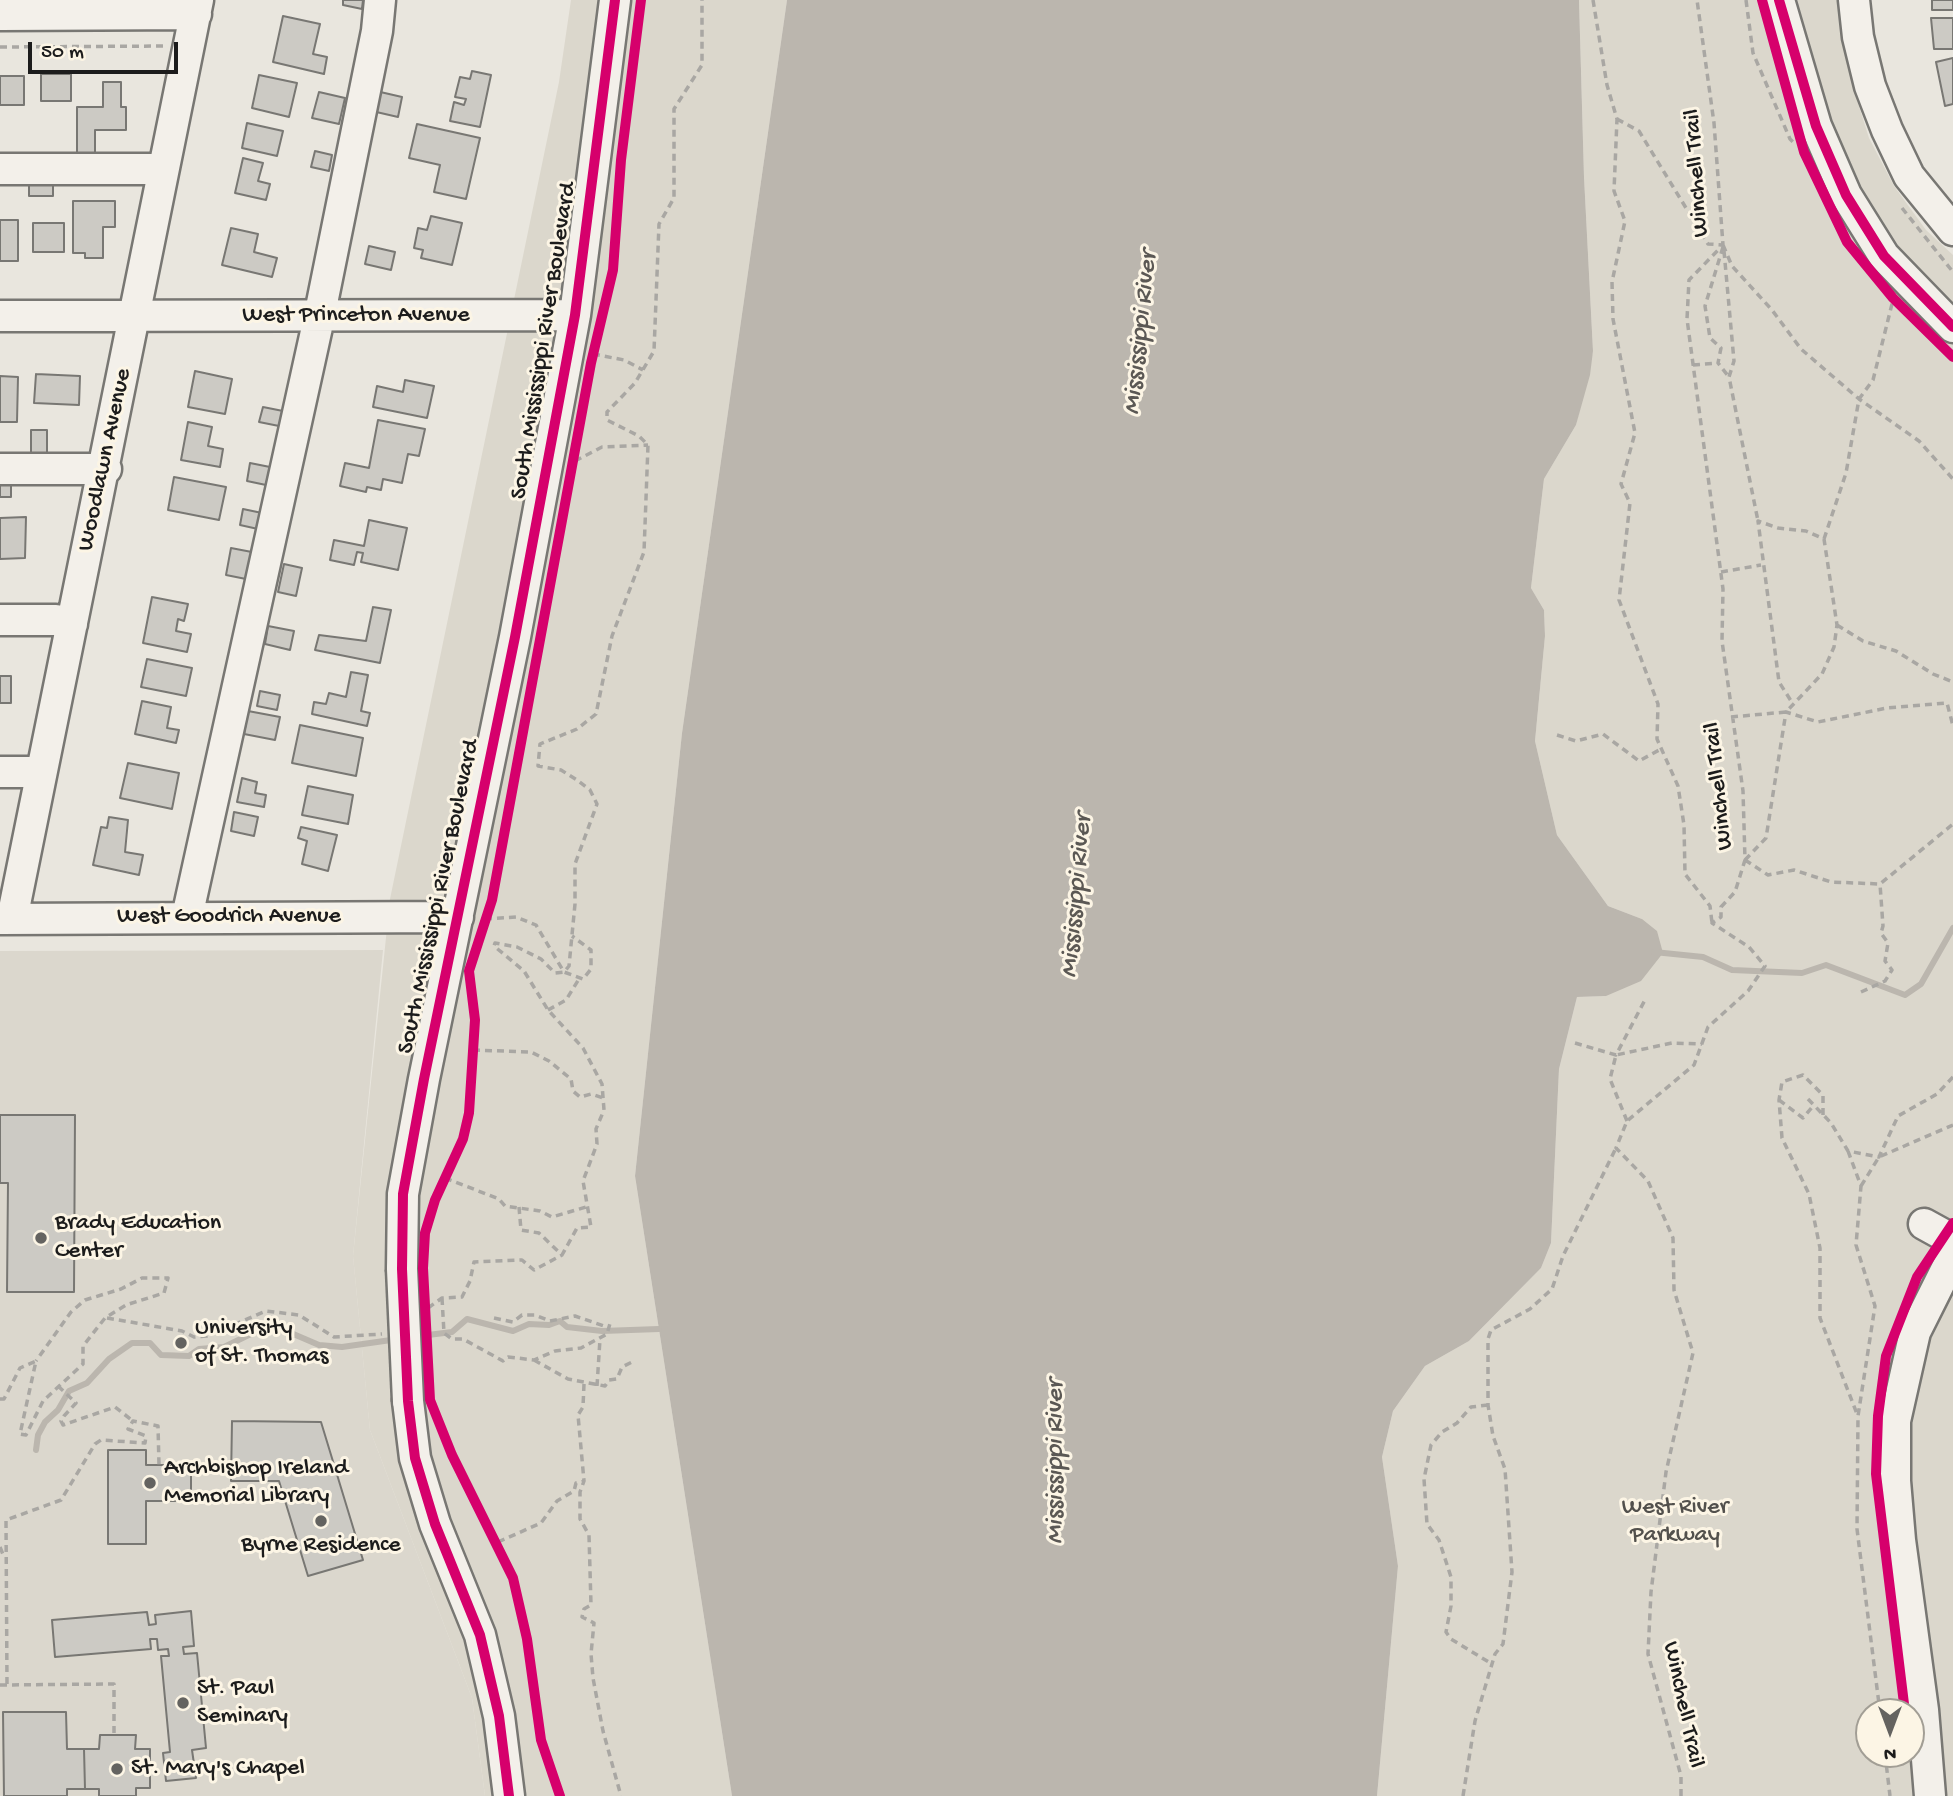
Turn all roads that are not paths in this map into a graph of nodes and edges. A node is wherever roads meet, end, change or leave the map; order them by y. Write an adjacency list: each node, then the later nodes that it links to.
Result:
1 (380, 0): 13 (street)
2 (615, 0): 10 (street, South Mississippi River Boulevard)
3 (1779, 0): 14 (street)
4 (1854, 0): 9 (street)
5 (197, 7): 6 (street); 8 (street, Woodlawn Avenue)
6 (0, 15)
7 (0, 169): 8 (street)
8 (163, 169): 12 (street, Woodlawn Avenue)
9 (1953, 230)
10 (575, 314): 13 (street, West Princeton Avenue); 23 (street, South Mississippi River Boulevard)
11 (0, 316): 12 (street, West Princeton Avenue)
12 (136, 316): 13 (street, West Princeton Avenue); 16 (street, Woodlawn Avenue)
13 (319, 318): 21 (street)
14 (1953, 327)
15 (0, 469): 16 (street)
16 (106, 469): 18 (street, Woodlawn Avenue)
17 (0, 620): 18 (street)
18 (72, 624): 20 (street, Woodlawn Avenue)
19 (0, 772): 20 (street)
20 (40, 772): 22 (street, Woodlawn Avenue)
21 (187, 917): 22 (street, West Goodrich Avenue); 23 (street, West Goodrich Avenue)
22 (6, 919)
23 (478, 919): 27 (street, South Mississippi River Boulevard, bridge)
24 (1924, 1224): 25 (street)
25 (1953, 1240)
26 (1953, 1256): 28 (street)
27 (509, 1796)
28 (1930, 1796)

